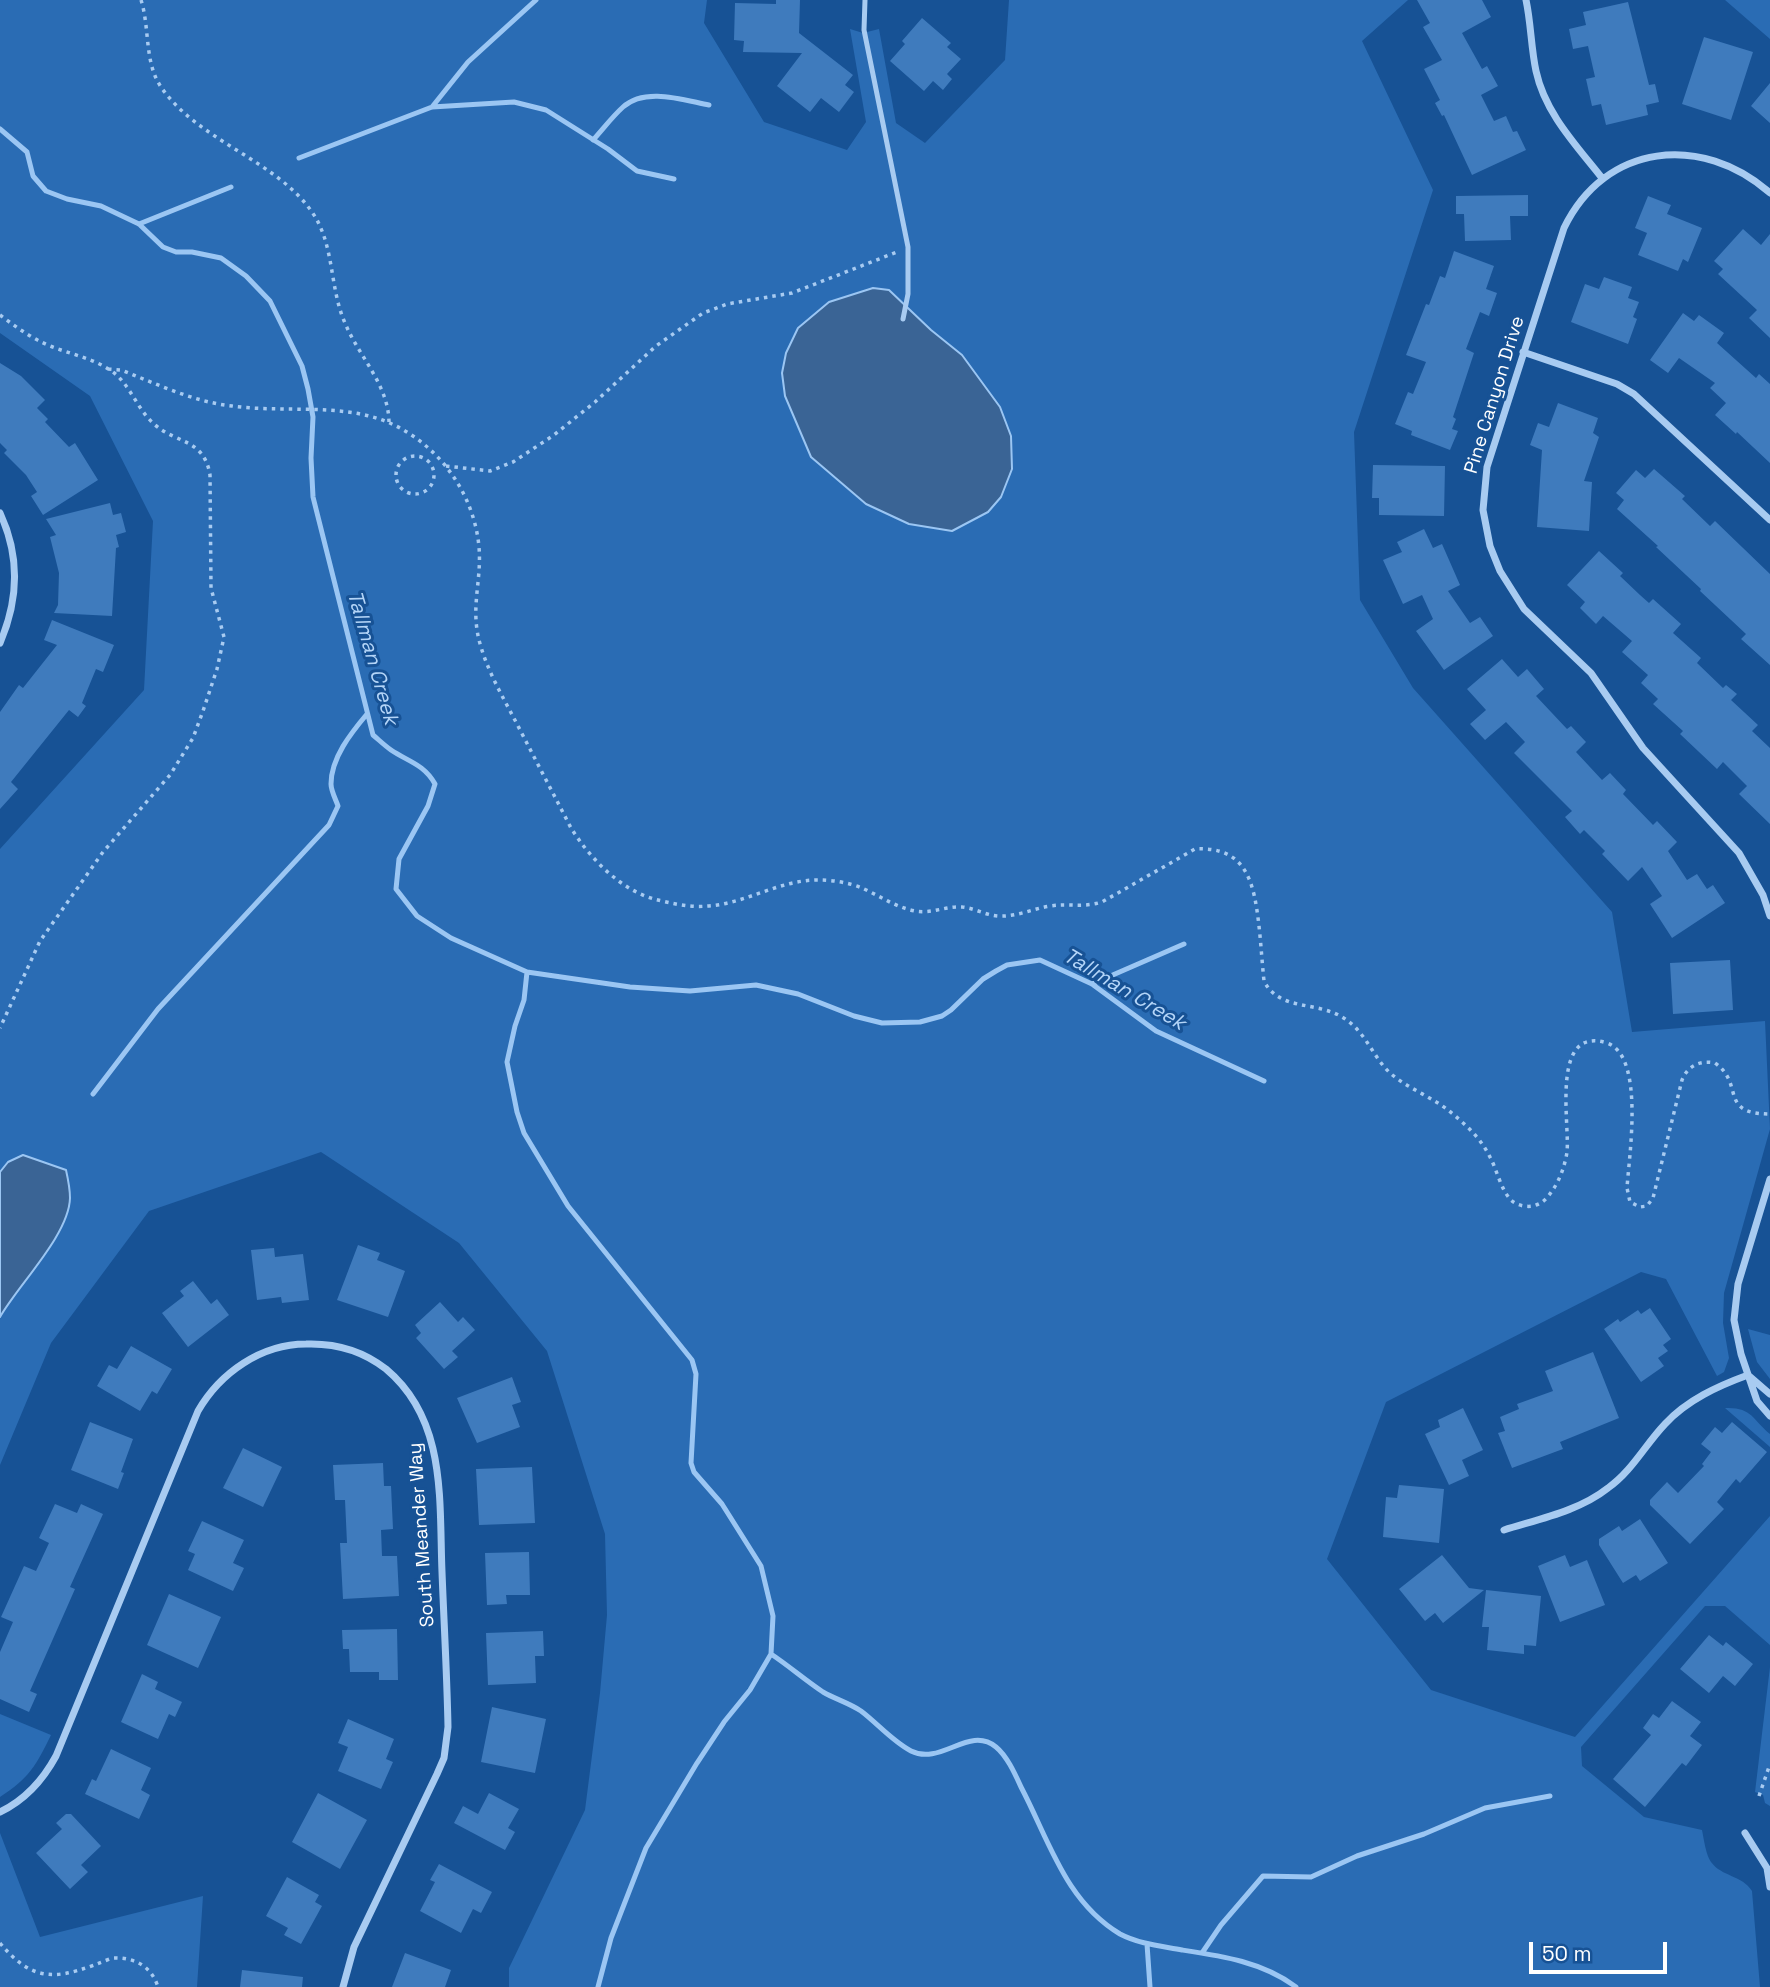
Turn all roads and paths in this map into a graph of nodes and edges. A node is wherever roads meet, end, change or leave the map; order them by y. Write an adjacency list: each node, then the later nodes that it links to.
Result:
1 (141, 0): 11 (path)
2 (865, 0): 6 (lane)
3 (1526, 0): 4 (street)
4 (1602, 178): 5 (street); 9 (street, Pine Canyon Drive)
5 (1770, 193)
6 (908, 247): 8 (lane); 14 (path)
7 (0, 315): 10 (path)
8 (903, 319)
9 (1523, 352): 16 (street); 18 (street, Pine Canyon Drive)
10 (108, 369): 11 (path); 19 (path)
11 (389, 423): 12 (path)
12 (435, 454): 13 (path); 14 (path)
13 (428, 461): 13 (path)
14 (446, 466): 20 (path)
15 (0, 513): 17 (street)
16 (1770, 520)
17 (0, 643)
18 (1770, 912)
19 (0, 1027)
20 (1770, 1114)
21 (1770, 1179): 22 (street)
22 (1748, 1375): 23 (street); 24 (street); 25 (street)
23 (1770, 1394)
24 (1770, 1416)
25 (1504, 1530)
26 (1770, 1764): 27 (path)
27 (1759, 1796)
28 (0, 1812): 33 (street, South Meander Way)
29 (1745, 1833): 30 (street)
30 (1770, 1887)
31 (0, 1943): 32 (path)
32 (158, 1987)
33 (343, 1987)

